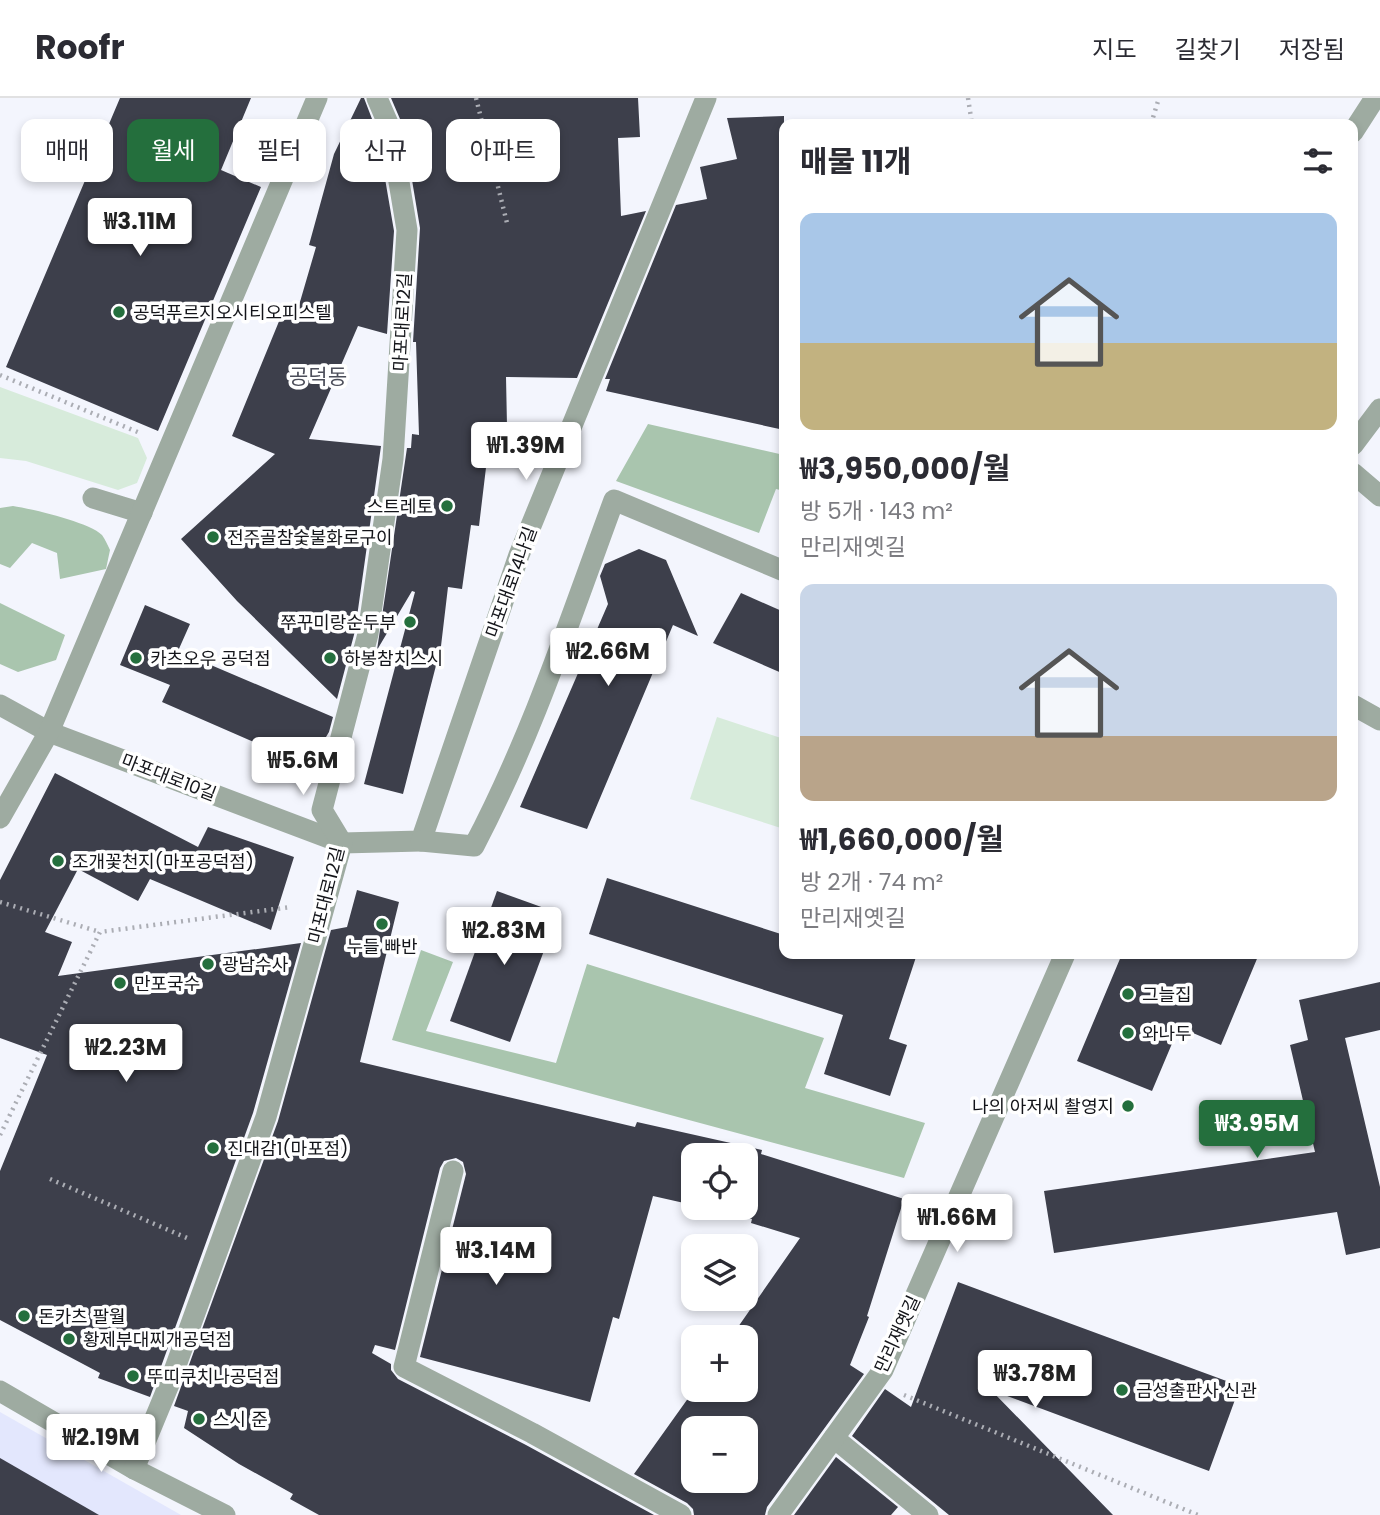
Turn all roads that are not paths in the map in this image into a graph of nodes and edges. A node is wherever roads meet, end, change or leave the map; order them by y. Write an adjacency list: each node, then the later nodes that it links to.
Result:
1 (317, 98): 11 (street)
2 (377, 98): 19 (street, 마포대로12길)
3 (706, 98): 18 (street, 마포대로14나길)
4 (1375, 98): 5 (street)
5 (1358, 124)
6 (1380, 409): 7 (street)
7 (1358, 438)
8 (1358, 477): 9 (street)
9 (1380, 496)
10 (93, 498): 11 (street)
11 (142, 513): 16 (street)
12 (779, 568): 18 (street)
13 (0, 705): 16 (street, 마포대로10길)
14 (1358, 708): 15 (street)
15 (1380, 720)
16 (49, 732): 17 (street); 19 (street, 마포대로10길)
17 (0, 818)
18 (421, 841): 19 (street)
19 (342, 843): 24 (street, 마포대로12길)
20 (1063, 959): 23 (street, 만리재옛길)
21 (453, 1171): 26 (street)
22 (0, 1391): 24 (street)
23 (834, 1438): 27 (street, 만리재옛길); 28 (street)
24 (134, 1468): 25 (street)
25 (225, 1515)
26 (681, 1515)
27 (778, 1515)
28 (928, 1515)

